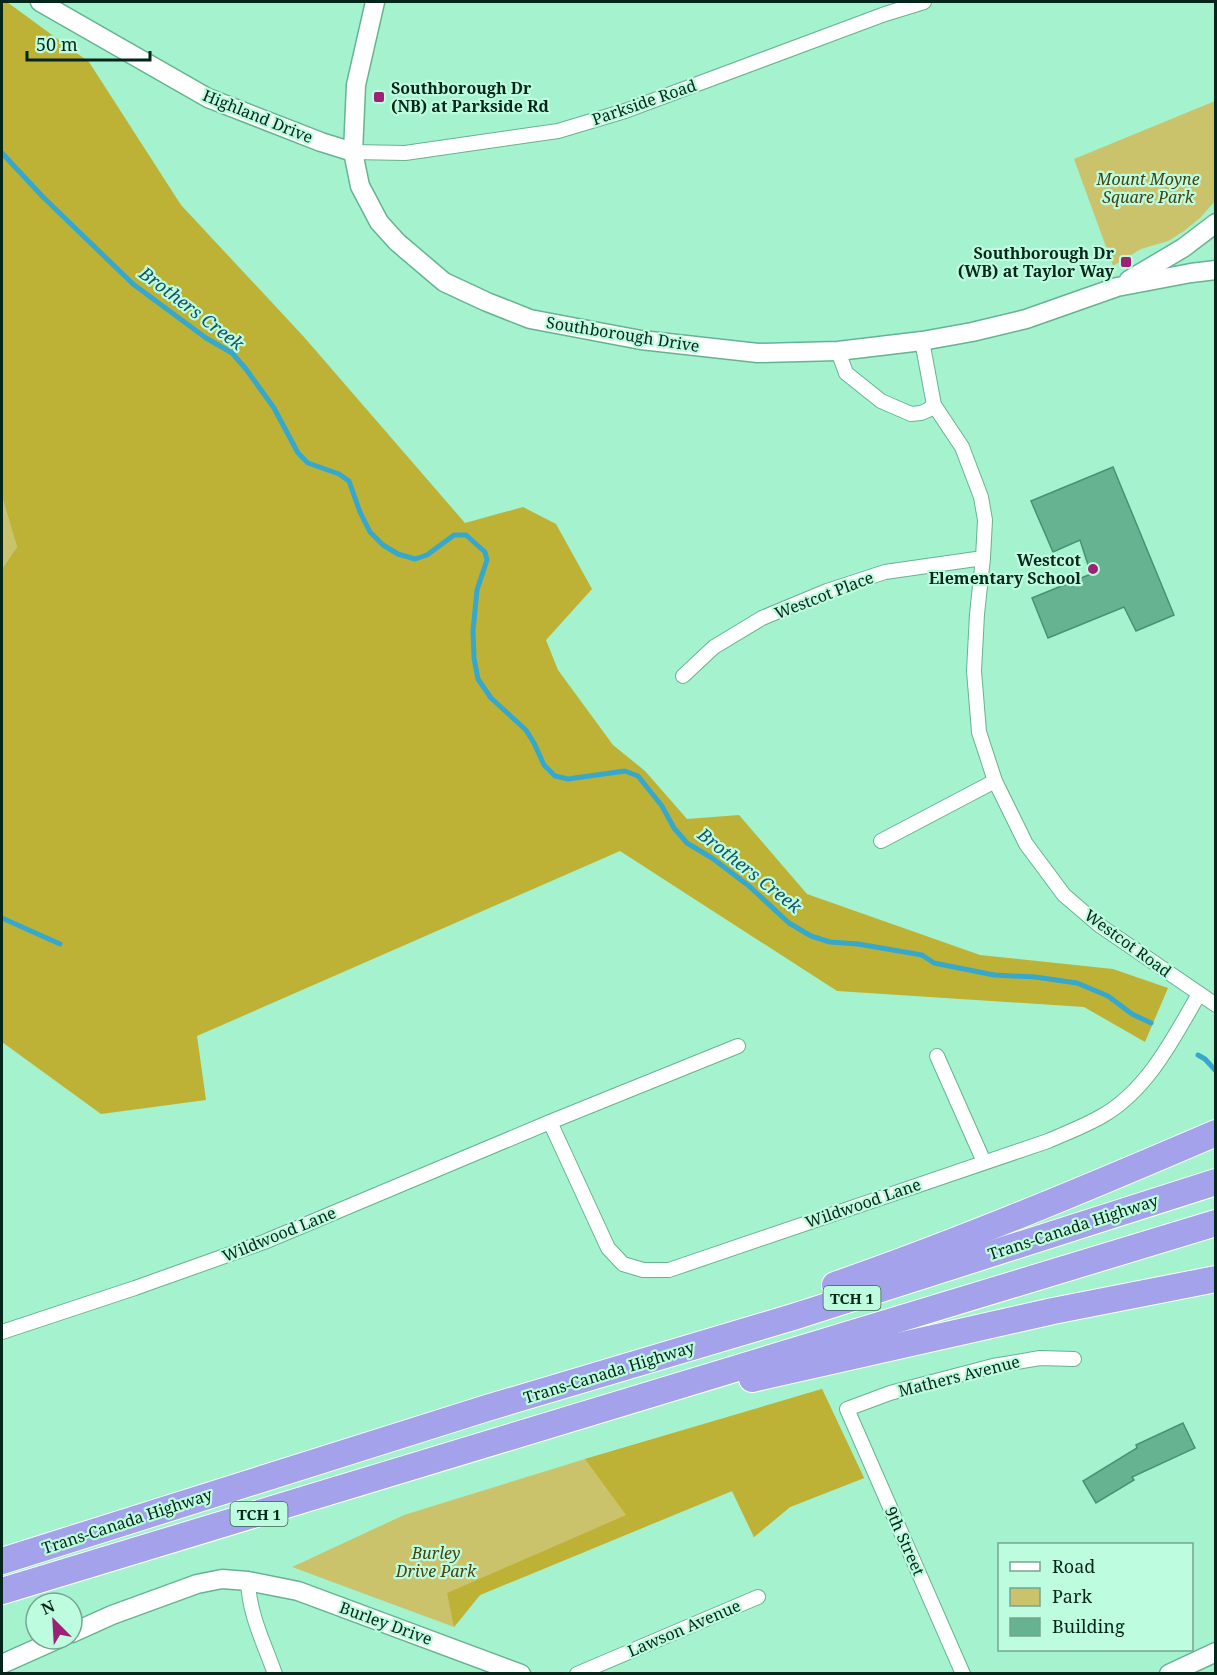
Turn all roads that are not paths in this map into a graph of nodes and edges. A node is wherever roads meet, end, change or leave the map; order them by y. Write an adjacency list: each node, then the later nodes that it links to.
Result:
1 (40, 2): 4 (street, Highland Drive)
2 (375, 2): 4 (street, Southborough Drive)
3 (924, 2): 4 (street, Parkside Road)
4 (353, 152): 9 (street, Southborough Drive)
5 (1215, 223): 7 (street, Southborough Drive)
6 (1215, 270): 7 (street, Southborough Drive)
7 (1117, 287): 8 (street, Southborough Drive)
8 (922, 341): 9 (street, Southborough Drive); 10 (street, Westcot Road)
9 (838, 351): 10 (street)
10 (934, 405): 11 (street, Westcot Road)
11 (983, 558): 12 (street, Westcot Place); 13 (street, Westcot Road)
12 (683, 676)
13 (995, 781): 14 (street); 15 (street, Westcot Road)
14 (881, 841)
15 (1199, 994): 16 (street, Westcot Road); 21 (street, Wildwood Lane)
16 (1215, 1005)
17 (738, 1046): 19 (street, Wildwood Lane)
18 (937, 1056): 21 (street)
19 (550, 1122): 21 (street, Wildwood Lane); 25 (street, Wildwood Lane)
20 (1215, 1133): 28 (highway)
21 (984, 1162)
22 (1215, 1182): 28 (highway, Trans-Canada Highway / TCH 1)
23 (1215, 1223): 27 (highway, Trans-Canada Highway / TCH 1)
24 (1215, 1279): 27 (highway)
25 (2, 1332)
26 (1074, 1359): 29 (street, Mathers Avenue)
27 (622, 1403): 32 (highway, Trans-Canada Highway / TCH 1)
28 (487, 1408): 30 (highway, Trans-Canada Highway / TCH 1)
29 (847, 1409): 41 (street, 9th Street)
30 (2, 1561)
31 (248, 1581): 34 (street); 38 (street); 39 (street, Burley Drive)
32 (2, 1591)
33 (758, 1597): 40 (street, Lawson Avenue)
34 (84, 1628)
35 (31, 1651): 37 (street)
36 (1215, 1652): 42 (street)
37 (2, 1664)
38 (275, 1674)
39 (521, 1674)
40 (577, 1674)
41 (963, 1674)
42 (1169, 1674)

